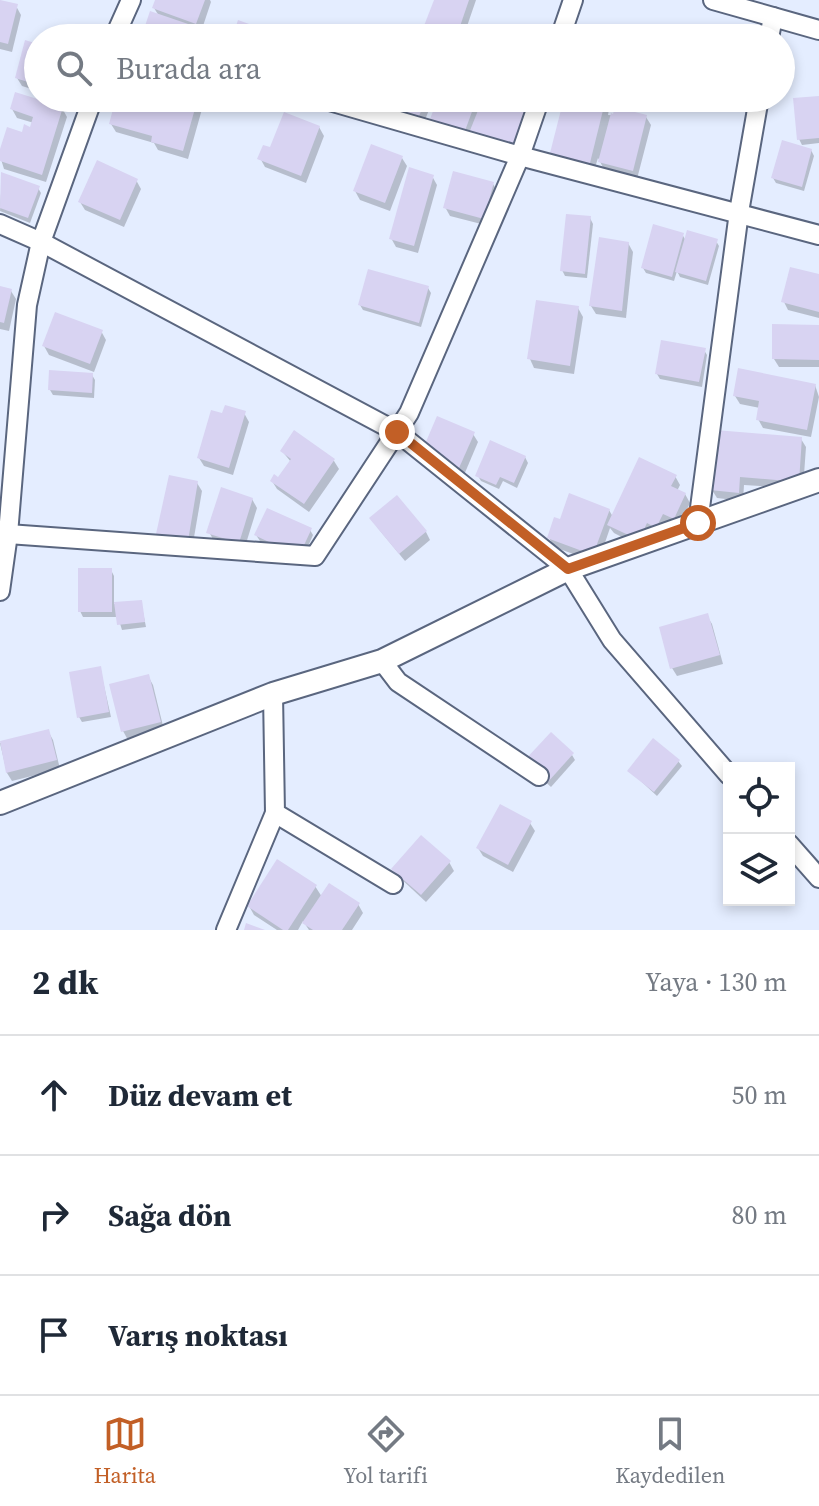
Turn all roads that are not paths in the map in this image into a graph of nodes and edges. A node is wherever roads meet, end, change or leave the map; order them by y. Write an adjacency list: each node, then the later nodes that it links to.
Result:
1 (131, 0): 5 (street)
2 (573, 0): 6 (street)
3 (713, 0): 4 (street)
4 (773, 17): 7 (street); 8 (street)
5 (120, 24)
6 (565, 24)
7 (772, 24)
8 (819, 30)
9 (88, 112): 17 (street)
10 (368, 112): 13 (street)
11 (535, 112): 13 (street)
12 (757, 112): 14 (street)
13 (520, 156): 14 (street); 18 (street)
14 (739, 212): 16 (street); 20 (street)
15 (0, 224): 17 (street)
16 (819, 235)
17 (41, 242): 18 (street); 21 (street)
18 (397, 432): 21 (street); 22 (street)
19 (819, 480): 20 (street)
20 (698, 523): 22 (street)
21 (8, 534): 23 (street)
22 (568, 569): 24 (street); 26 (street)
23 (0, 591)
24 (382, 661): 25 (street); 27 (street)
25 (273, 694): 28 (street); 29 (street)
26 (723, 768)
27 (539, 776)
28 (0, 803)
29 (275, 813): 32 (street); 33 (street)
30 (795, 851): 31 (street)
31 (819, 878)
32 (393, 884)
33 (226, 930)

